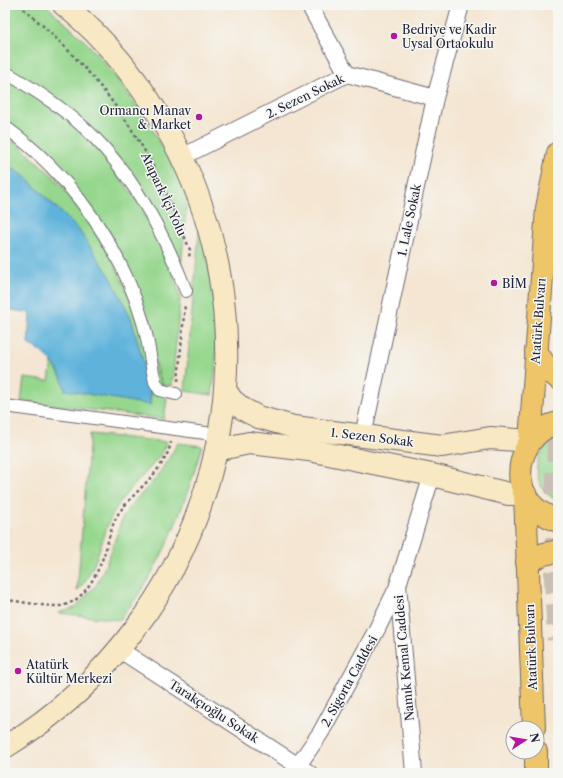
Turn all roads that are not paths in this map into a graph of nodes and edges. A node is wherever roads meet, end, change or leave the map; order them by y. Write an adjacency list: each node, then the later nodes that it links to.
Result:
1 (64, 5): 9 (main road)
2 (309, 5): 5 (street)
3 (461, 5): 6 (street, 1. Lale Sokak)
4 (5, 72): 10 (street)
5 (346, 74): 6 (street, 2. Sezen Sokak); 9 (street, 2. Sezen Sokak)
6 (435, 98): 17 (street, 1. Lale Sokak)
7 (5, 127): 14 (street)
8 (558, 153): 11 (highway, Atatürk Bulvarı)
9 (182, 157): 13 (main road)
10 (186, 291)
11 (536, 351): 12 (highway); 18 (highway, Atatürk Bulvarı)
12 (558, 378)
13 (225, 390): 17 (main road, 1. Sezen Sokak); 19 (main road)
14 (176, 394)
15 (5, 406): 19 (street)
16 (558, 423): 18 (highway, Atatürk Bulvarı)
17 (363, 436): 18 (main road, 1. Sezen Sokak)
18 (530, 441): 21 (highway, Atatürk Bulvarı)
19 (218, 442): 20 (main road, 1. Sezen Sokak); 26 (main road)
20 (432, 475): 21 (main road, 1. Sezen Sokak); 25 (street, Namık Kemal Caddesi)
21 (525, 494): 22 (highway, Atatürk Bulvarı); 24 (highway, Atatürk Bulvarı)
22 (558, 521)
23 (558, 551): 24 (highway)
24 (527, 562): 27 (highway, Atatürk Bulvarı)
25 (398, 585): 30 (street, 2. Sigorta Caddesi); 31 (street, Namık Kemal Caddesi)
26 (120, 650): 28 (main road); 30 (street, Tarakçıoğlu Sokak)
27 (534, 720)
28 (5, 747)
29 (536, 760): 32 (highway)
30 (300, 771)
31 (414, 773)
32 (536, 773)

